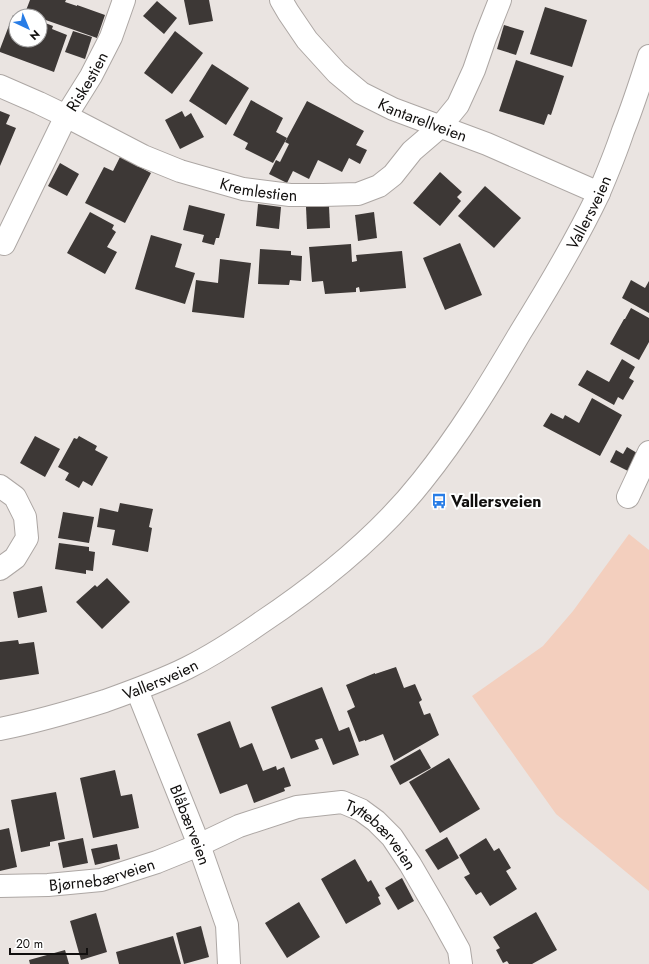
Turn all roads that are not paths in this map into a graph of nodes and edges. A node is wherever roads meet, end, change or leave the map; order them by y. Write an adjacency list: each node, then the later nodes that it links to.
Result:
1 (124, 0): 6 (street, Riskestien)
2 (281, 0): 7 (street, Kantarellveien)
3 (500, 0): 7 (street, Kremlestien)
4 (649, 56): 8 (street, Vallersveien)
5 (0, 86): 6 (street, Riskestien)
6 (66, 116): 7 (street, Kremlestien); 9 (street)
7 (440, 127): 8 (street, Kantarellveien)
8 (599, 193): 14 (street, Vallersveien)
9 (4, 244)
10 (649, 452): 12 (street)
11 (0, 486): 13 (street)
12 (628, 497)
13 (0, 569)
14 (138, 690): 15 (street, Vallersveien); 16 (street, Blåbærveien)
15 (0, 729)
16 (199, 845): 17 (street, Bjørnebærveien); 18 (street, Blåbærveien); 19 (street, Tyttebærveien)
17 (0, 886)
18 (229, 964)
19 (461, 964)

